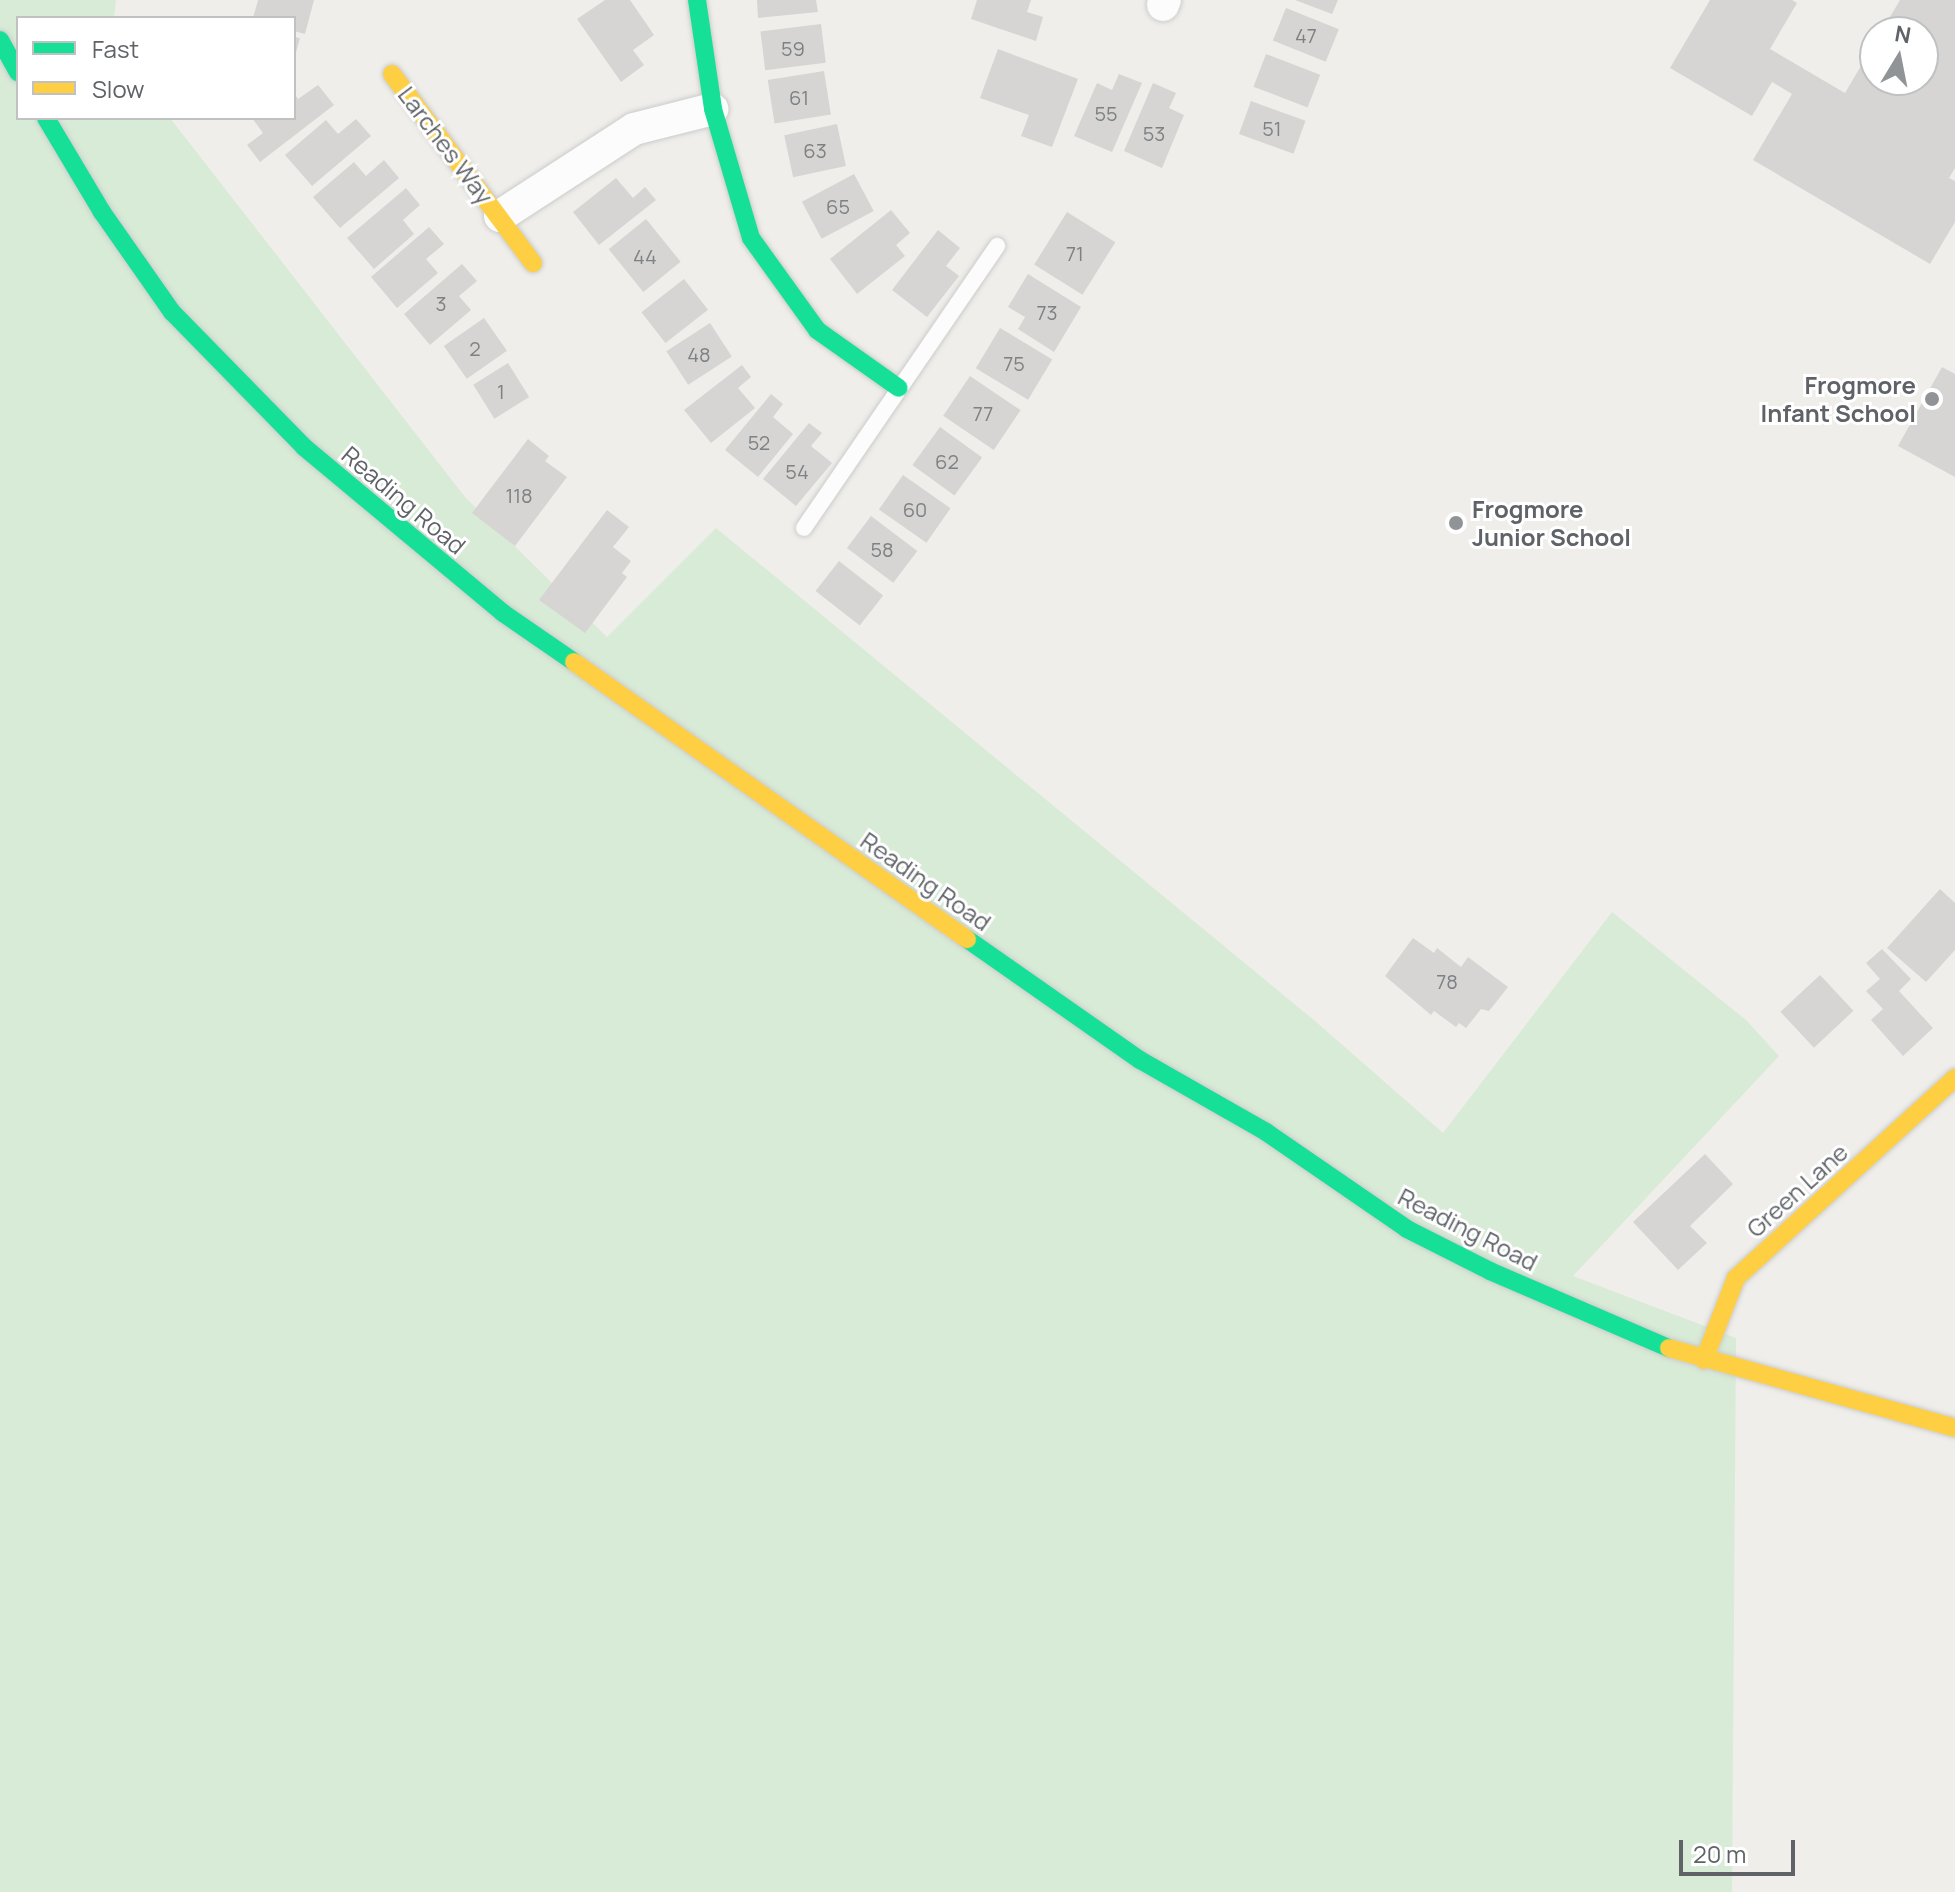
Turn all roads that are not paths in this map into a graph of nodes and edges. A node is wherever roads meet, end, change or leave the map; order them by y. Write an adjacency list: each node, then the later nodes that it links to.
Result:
1 (697, 0): 5 (main road)
2 (0, 40): 3 (main road)
3 (16, 68)
4 (392, 74): 7 (main road, Larches Way)
5 (713, 109): 7 (street, Larches Way); 10 (main road)
6 (47, 120): 13 (main road, Reading Road)
7 (500, 216): 9 (main road, Larches Way)
8 (997, 246): 10 (lane)
9 (533, 263)
10 (899, 388): 11 (lane)
11 (804, 528)
12 (1955, 1078): 13 (main road, Green Lane)
13 (1704, 1360): 14 (main road, Reading Road)
14 (1955, 1428)

